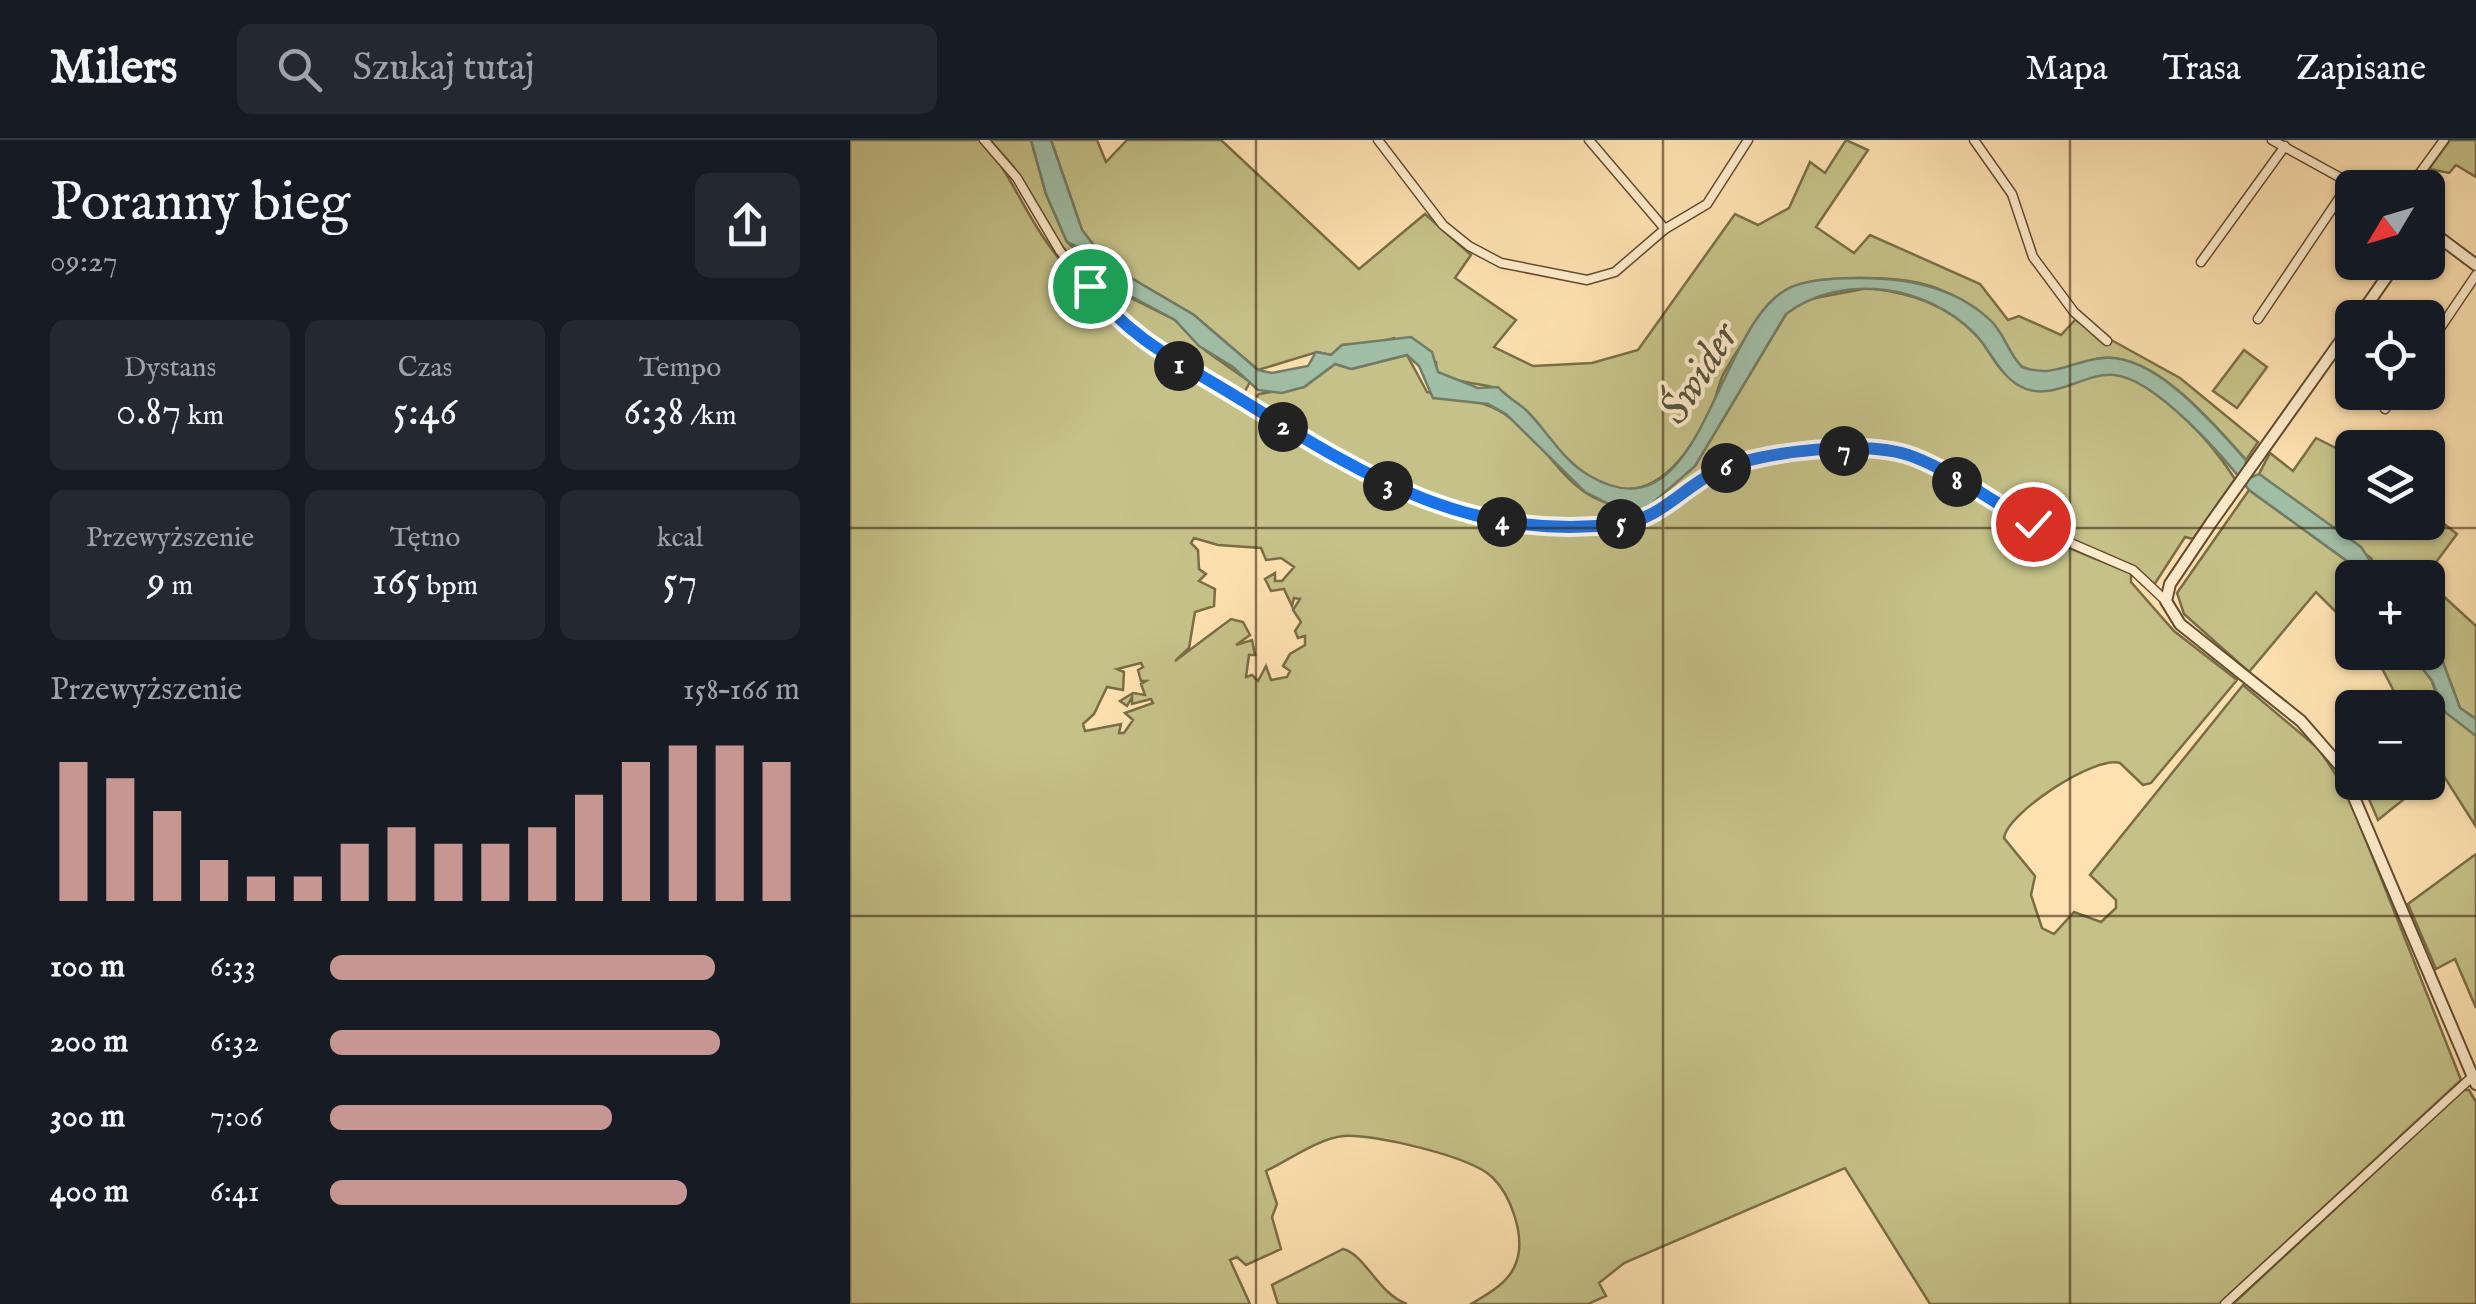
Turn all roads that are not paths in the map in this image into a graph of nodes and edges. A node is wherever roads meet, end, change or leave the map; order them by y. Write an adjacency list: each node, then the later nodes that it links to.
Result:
1 (984, 140): 21 (street)
2 (1378, 140): 12 (street)
3 (1589, 140): 12 (street)
4 (1748, 140): 12 (street)
5 (1974, 140): 19 (street)
6 (2272, 140): 8 (street)
7 (2444, 140): 9 (street)
8 (2284, 146): 10 (street); 14 (street)
9 (2422, 170)
10 (2335, 174)
11 (2335, 204): 17 (street)
12 (1665, 229)
13 (2445, 242): 15 (street)
14 (2201, 262)
15 (2476, 265)
16 (2476, 275): 18 (street)
17 (2258, 319)
18 (2445, 321)
19 (2107, 342)
20 (2335, 349): 21 (street)
21 (2166, 601): 22 (street)
22 (2474, 1081): 23 (street)
23 (2225, 1304)

